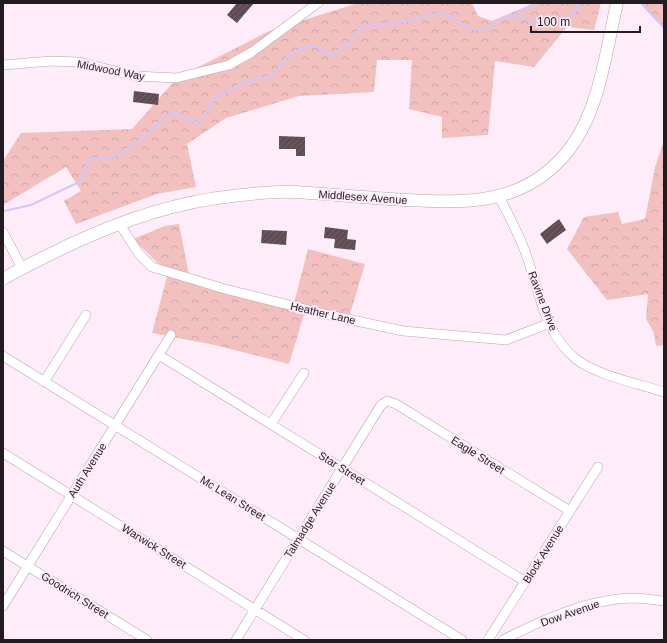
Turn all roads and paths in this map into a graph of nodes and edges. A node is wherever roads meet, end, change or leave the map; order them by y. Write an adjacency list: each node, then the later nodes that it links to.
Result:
1 (617, 3): 4 (street, Middlesex Avenue)
2 (314, 4): 3 (street, Midwood Way)
3 (3, 65)
4 (499, 196): 5 (street, Middlesex Avenue); 10 (street, Ravine Drive)
5 (119, 223): 7 (street, Middlesex Avenue); 10 (street, Heather Lane)
6 (3, 232): 7 (street)
7 (22, 268): 8 (street, Middlesex Avenue)
8 (3, 280)
9 (86, 315): 15 (street)
10 (550, 323): 16 (street, Ravine Drive)
11 (171, 335): 12 (street, Auth Avenue)
12 (158, 355): 18 (street, Star Street); 19 (street, Auth Avenue)
13 (3, 356): 15 (street, Mc Lean Street)
14 (304, 374): 18 (street)
15 (44, 382): 19 (street, Mc Lean Street)
16 (664, 392)
17 (387, 401): 22 (street, Talmadge Avenue); 24 (street, Eagle Street)
18 (271, 424): 22 (street, Star Street)
19 (115, 425): 23 (street, Auth Avenue); 25 (street, Mc Lean Street)
20 (3, 453): 23 (street, Warwick Street)
21 (598, 467): 24 (street, Block Avenue)
22 (342, 468): 25 (street, Talmadge Avenue); 28 (street, Star Street)
23 (72, 496): 27 (street, Auth Avenue); 31 (street, Warwick Street)
24 (570, 511): 28 (street, Block Avenue)
25 (298, 538): 31 (street, Talmadge Avenue); 35 (street, Mc Lean Street)
26 (3, 551): 27 (street, Goodrich Street)
27 (28, 566): 30 (street, Auth Avenue); 32 (street, Goodrich Street)
28 (526, 582): 36 (street, Block Avenue)
29 (664, 601): 37 (street, Dow Avenue)
30 (3, 606)
31 (255, 609): 33 (street, Talmadge Avenue); 34 (street, Warwick Street)
32 (147, 640)
33 (236, 640)
34 (304, 640)
35 (462, 640)
36 (488, 640)
37 (503, 640)

